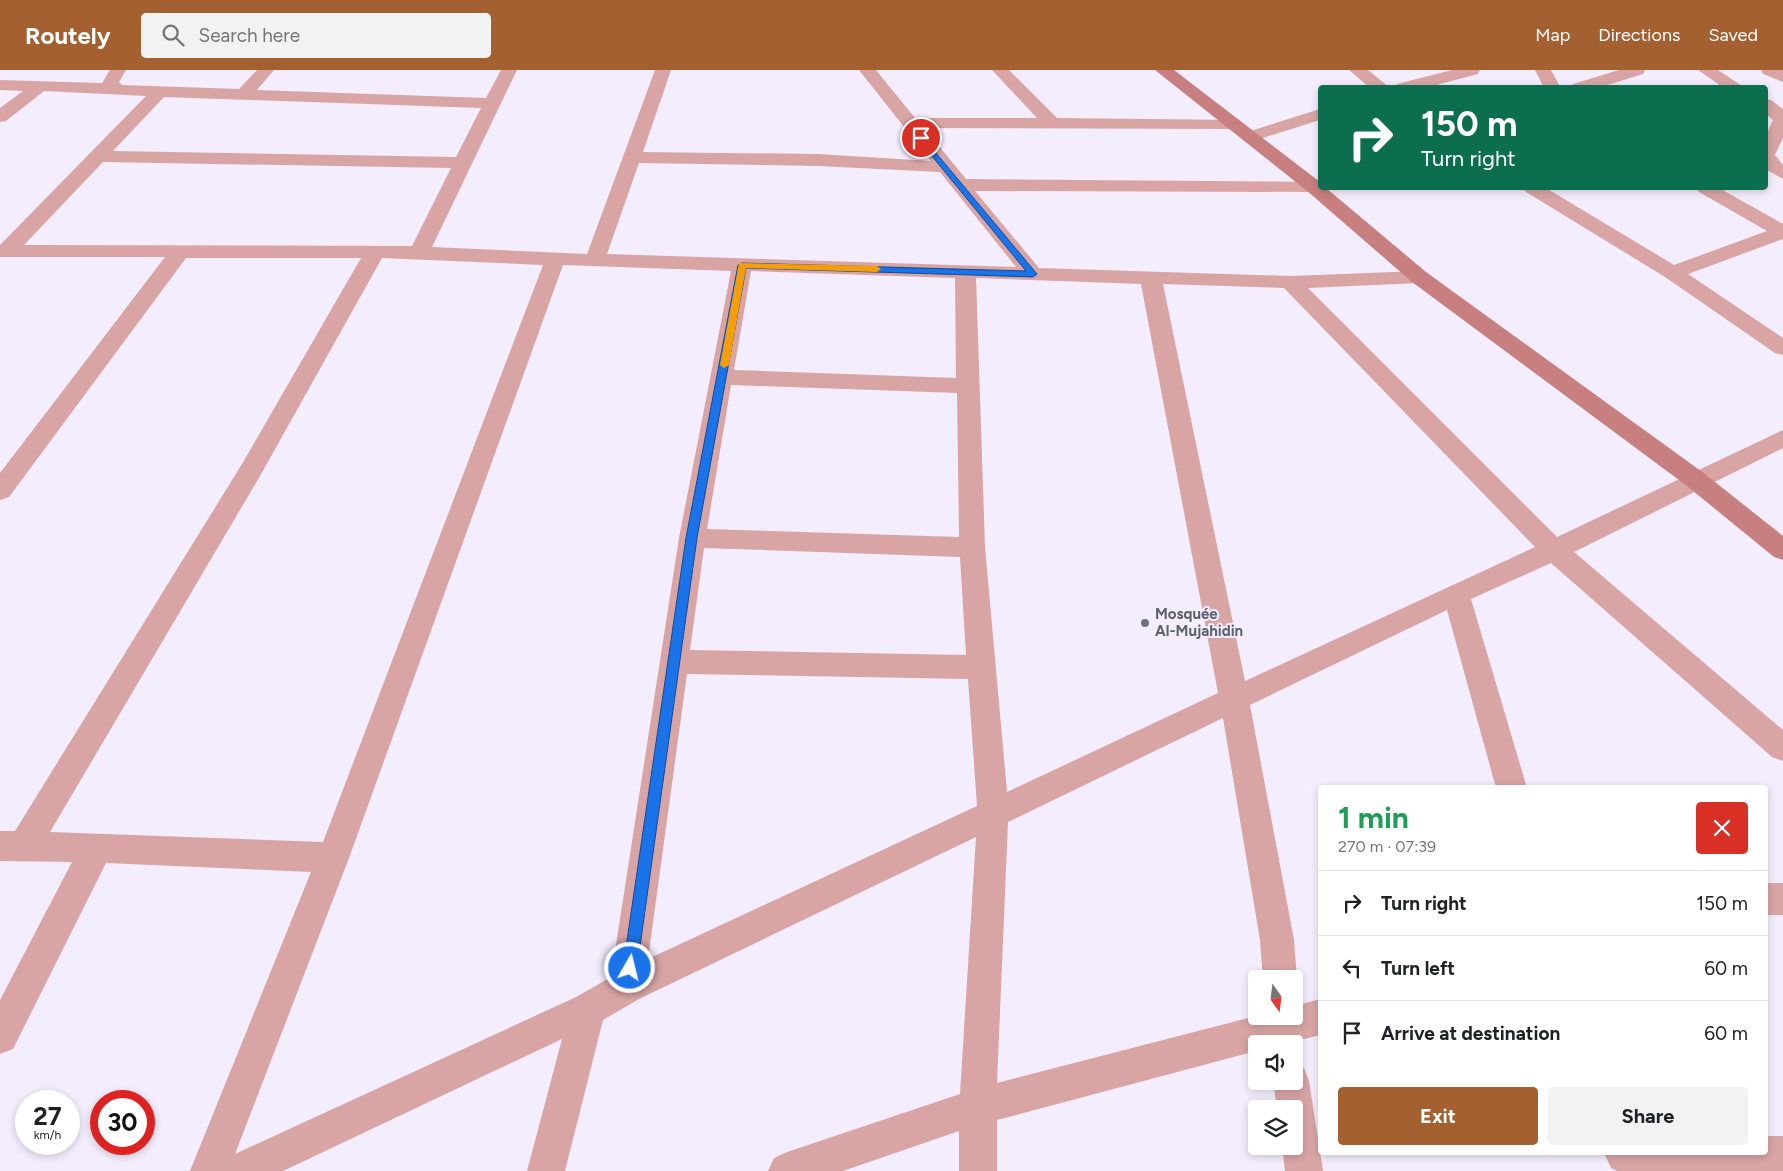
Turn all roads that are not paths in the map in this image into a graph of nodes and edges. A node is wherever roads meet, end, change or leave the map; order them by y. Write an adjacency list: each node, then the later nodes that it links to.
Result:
1 (118, 70): 22 (street)
2 (266, 70): 24 (street)
3 (509, 70): 25 (street)
4 (663, 70): 35 (street)
5 (867, 70): 30 (street)
6 (1000, 70): 29 (street)
7 (1163, 70): 31 (street)
8 (1357, 70): 16 (street)
9 (1472, 70): 17 (street)
10 (1543, 70): 18 (street)
11 (1637, 70): 19 (street)
12 (1706, 70): 20 (street)
13 (1769, 70): 14 (street)
14 (1783, 77)
15 (0, 85): 21 (street)
16 (1378, 85)
17 (1414, 85)
18 (1550, 85)
19 (1589, 85)
20 (1732, 85)
21 (40, 86): 22 (street); 28 (street)
22 (113, 88): 23 (street)
23 (160, 91): 24 (street); 34 (street)
24 (244, 94): 25 (street)
25 (492, 103): 36 (street)
26 (1768, 106): 33 (street)
27 (1318, 115): 32 (street)
28 (0, 117)
29 (1051, 122): 30 (street); 31 (street)
30 (910, 123): 38 (street)
31 (1233, 124): 32 (street)
32 (1250, 137): 41 (street)
33 (1768, 148)
34 (98, 156): 36 (street); 45 (street)
35 (631, 157): 38 (street); 50 (street)
36 (464, 163): 48 (street)
37 (1768, 164): 39 (street)
38 (944, 168): 40 (street)
39 (1783, 173)
40 (960, 185): 41 (street); 54 (street)
41 (1313, 186): 55 (street)
42 (1536, 190): 53 (street)
43 (1710, 190): 44 (street)
44 (1783, 232): 53 (street)
45 (3, 251): 46 (street)
46 (180, 252): 47 (street); 63 (street)
47 (375, 252): 48 (street); 75 (street)
48 (419, 252): 49 (street)
49 (555, 259): 50 (street); 77 (street)
50 (596, 259): 51 (street)
51 (742, 265): 52 (street); 59 (street)
52 (965, 271): 54 (street); 60 (street)
53 (1672, 273): 58 (street)
54 (1033, 274): 56 (street)
55 (1419, 277): 57 (street); 62 (street)
56 (1151, 279): 57 (street); 71 (street)
57 (1290, 282): 66 (street)
58 (1783, 348)
59 (722, 377): 60 (street); 64 (street)
60 (968, 386): 65 (street)
61 (1783, 438): 62 (street)
62 (1696, 480): 66 (street); 67 (street)
63 (0, 491)
64 (692, 538): 65 (street); 69 (street)
65 (972, 547): 70 (street)
66 (1554, 550): 68 (street); 72 (street)
67 (1783, 550)
68 (1456, 594): 71 (street); 73 (street)
69 (674, 662): 70 (street); 81 (street)
70 (982, 667): 74 (street)
71 (1234, 699): 74 (street); 80 (street)
72 (1783, 748)
73 (1511, 785)
74 (993, 813): 81 (street); 87 (street)
75 (12, 847): 76 (street)
76 (97, 848): 77 (street); 85 (street)
77 (333, 858): 90 (street)
78 (1768, 899): 79 (street)
79 (1783, 899)
80 (1279, 970)
81 (627, 987): 82 (street)
82 (588, 1010): 91 (street); 92 (street)
83 (1318, 1018): 84 (street)
84 (1283, 1029): 87 (street)
85 (0, 1036)
86 (1292, 1090): 95 (street)
87 (978, 1106): 93 (street); 94 (street)
88 (1783, 1155): 89 (street)
89 (1625, 1160)
90 (209, 1171)
91 (241, 1171)
92 (546, 1171)
93 (787, 1171)
94 (978, 1171)
95 (1304, 1171)

